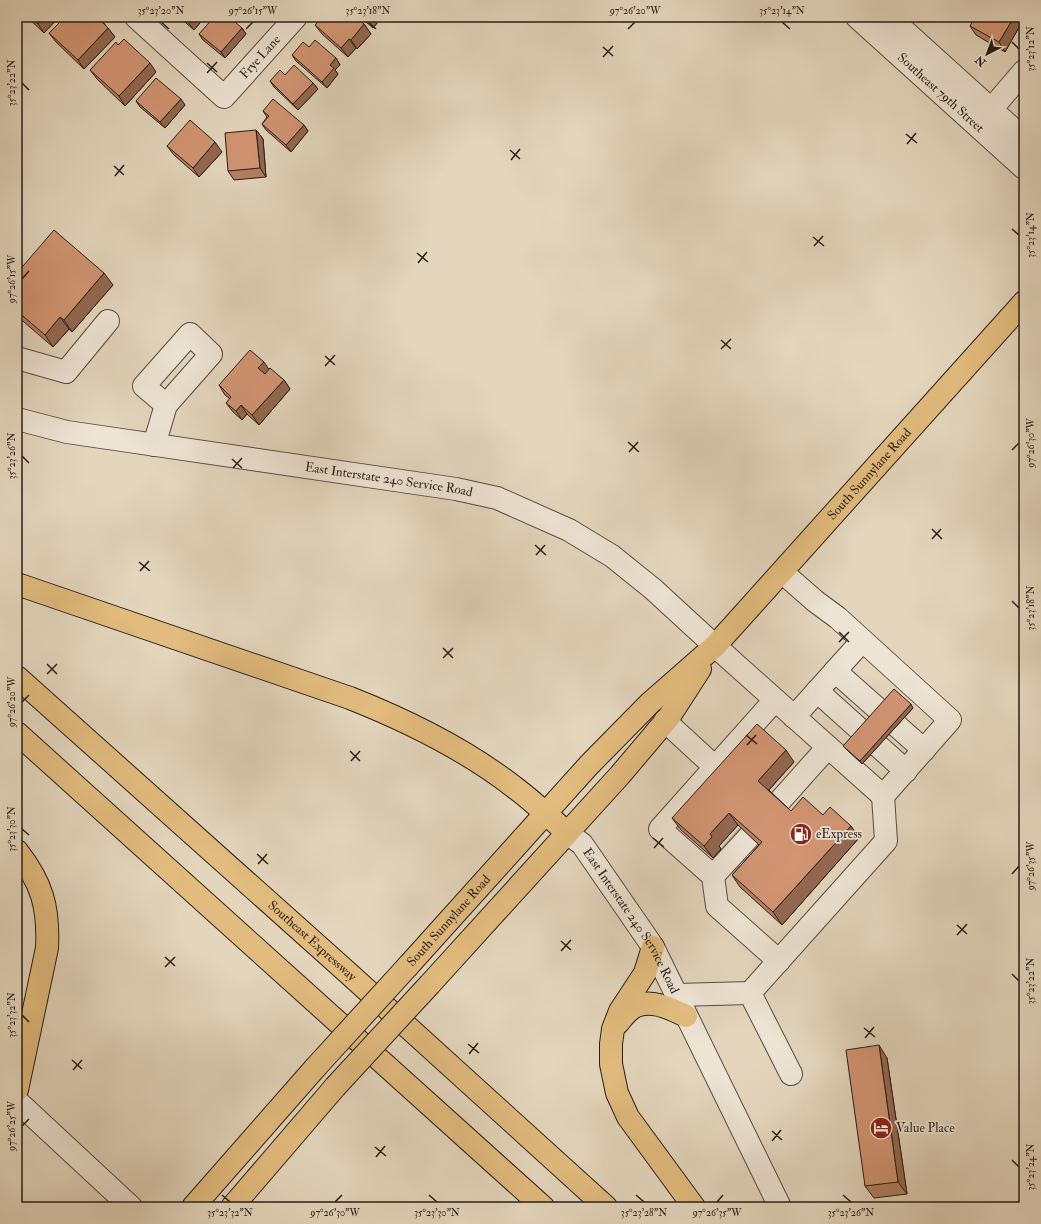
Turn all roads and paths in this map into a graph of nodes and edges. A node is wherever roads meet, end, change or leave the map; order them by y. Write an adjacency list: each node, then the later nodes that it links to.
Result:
1 (136, 17): 2 (street, Frye Lane)
2 (296, 17)
3 (857, 17): 4 (street, Southeast 79th Street)
4 (884, 22): 6 (street, Southeast 79th Street); 7 (street, Southeast 79th Street)
5 (1024, 70): 6 (street)
6 (991, 109): 7 (street); 8 (street, Southeast 79th Street)
7 (977, 125): 9 (street, Southeast 79th Street)
8 (1024, 139)
9 (1024, 168)
10 (1024, 302): 16 (main road, South Sunnylane Road)
11 (108, 320): 12 (street)
12 (17, 358)
13 (166, 405): 15 (street)
14 (17, 419): 15 (street, East Interstate 240 Service Road)
15 (154, 445): 19 (street, East Interstate 240 Service Road)
16 (782, 572): 18 (street); 19 (main road, South Sunnylane Road)
17 (17, 584): 29 (main road)
18 (862, 641): 21 (street); 26 (street)
19 (715, 646): 22 (street, East Interstate 240 Service Road); 23 (main road, South Sunnylane Road); 29 (main road, South Sunnylane Road)
20 (17, 677): 48 (main road, Southeast Expressway)
21 (821, 687): 22 (street, East Interstate 240 Service Road); 25 (street); 26 (street); 26 (street)
22 (775, 700): 27 (street)
23 (665, 721): 27 (street); 30 (main road, South Sunnylane Road)
24 (17, 733): 47 (main road)
25 (828, 747): 26 (street); 28 (street)
26 (910, 766): 35 (street)
27 (715, 767): 33 (street)
28 (778, 803)
29 (546, 814): 30 (main road); 45 (main road, South Sunnylane Road, bridge)
30 (567, 833): 34 (street, East Interstate 240 Service Road); 46 (main road, South Sunnylane Road, bridge)
31 (749, 836): 33 (street)
32 (17, 851): 40 (main road)
33 (713, 876): 35 (street)
34 (653, 947): 37 (street, East Interstate 240 Service Road); 39 (main road)
35 (779, 961): 36 (street)
36 (750, 993): 37 (street); 41 (street)
37 (676, 995): 38 (street, East Interstate 240 Service Road)
38 (686, 1016): 39 (main road); 50 (street, East Interstate 240 Service Road)
39 (614, 1028): 49 (main road)
40 (24, 1029): 42 (main road)
41 (791, 1074)
42 (17, 1090)
43 (17, 1101): 44 (street)
44 (131, 1207)
45 (193, 1207)
46 (232, 1207)
47 (543, 1207)
48 (606, 1207)
49 (694, 1207)
50 (780, 1207)

